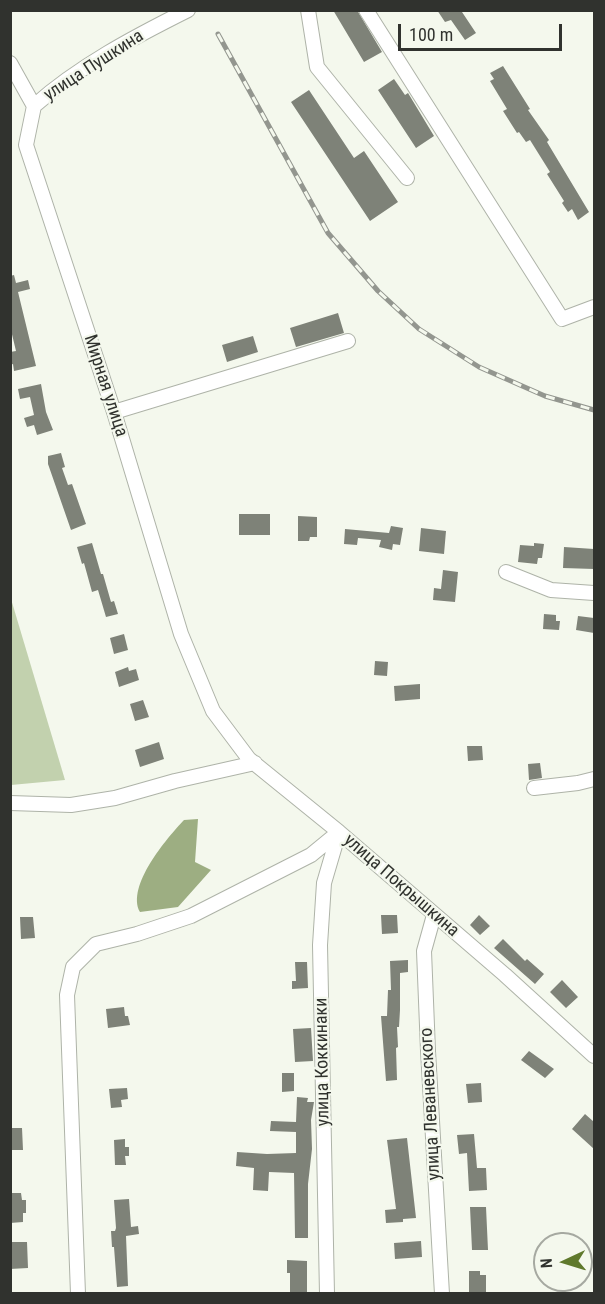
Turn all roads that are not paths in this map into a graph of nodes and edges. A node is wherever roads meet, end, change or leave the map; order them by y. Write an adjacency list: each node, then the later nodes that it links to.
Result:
1 (188, 10): 5 (street, улица Пушкина)
2 (308, 10): 6 (street)
3 (366, 10): 7 (street)
4 (10, 63): 5 (street)
5 (34, 106): 9 (street, Мирная улица)
6 (407, 178)
7 (594, 307)
8 (348, 341): 9 (street)
9 (114, 412): 12 (street, Мирная улица)
10 (506, 572): 11 (street)
11 (594, 593)
12 (213, 711): 13 (street, улица Покрышкина)
13 (255, 763): 16 (street); 17 (street, улица Покрышкина)
14 (594, 779): 15 (street)
15 (534, 788)
16 (10, 803)
17 (339, 832): 18 (street, улица Покрышкина); 20 (street); 21 (street, улица Коккинаки)
18 (434, 915): 19 (street, улица Покрышкина); 22 (street, улица Леваневского)
19 (594, 1056)
20 (78, 1293)
21 (327, 1293)
22 (442, 1293)

